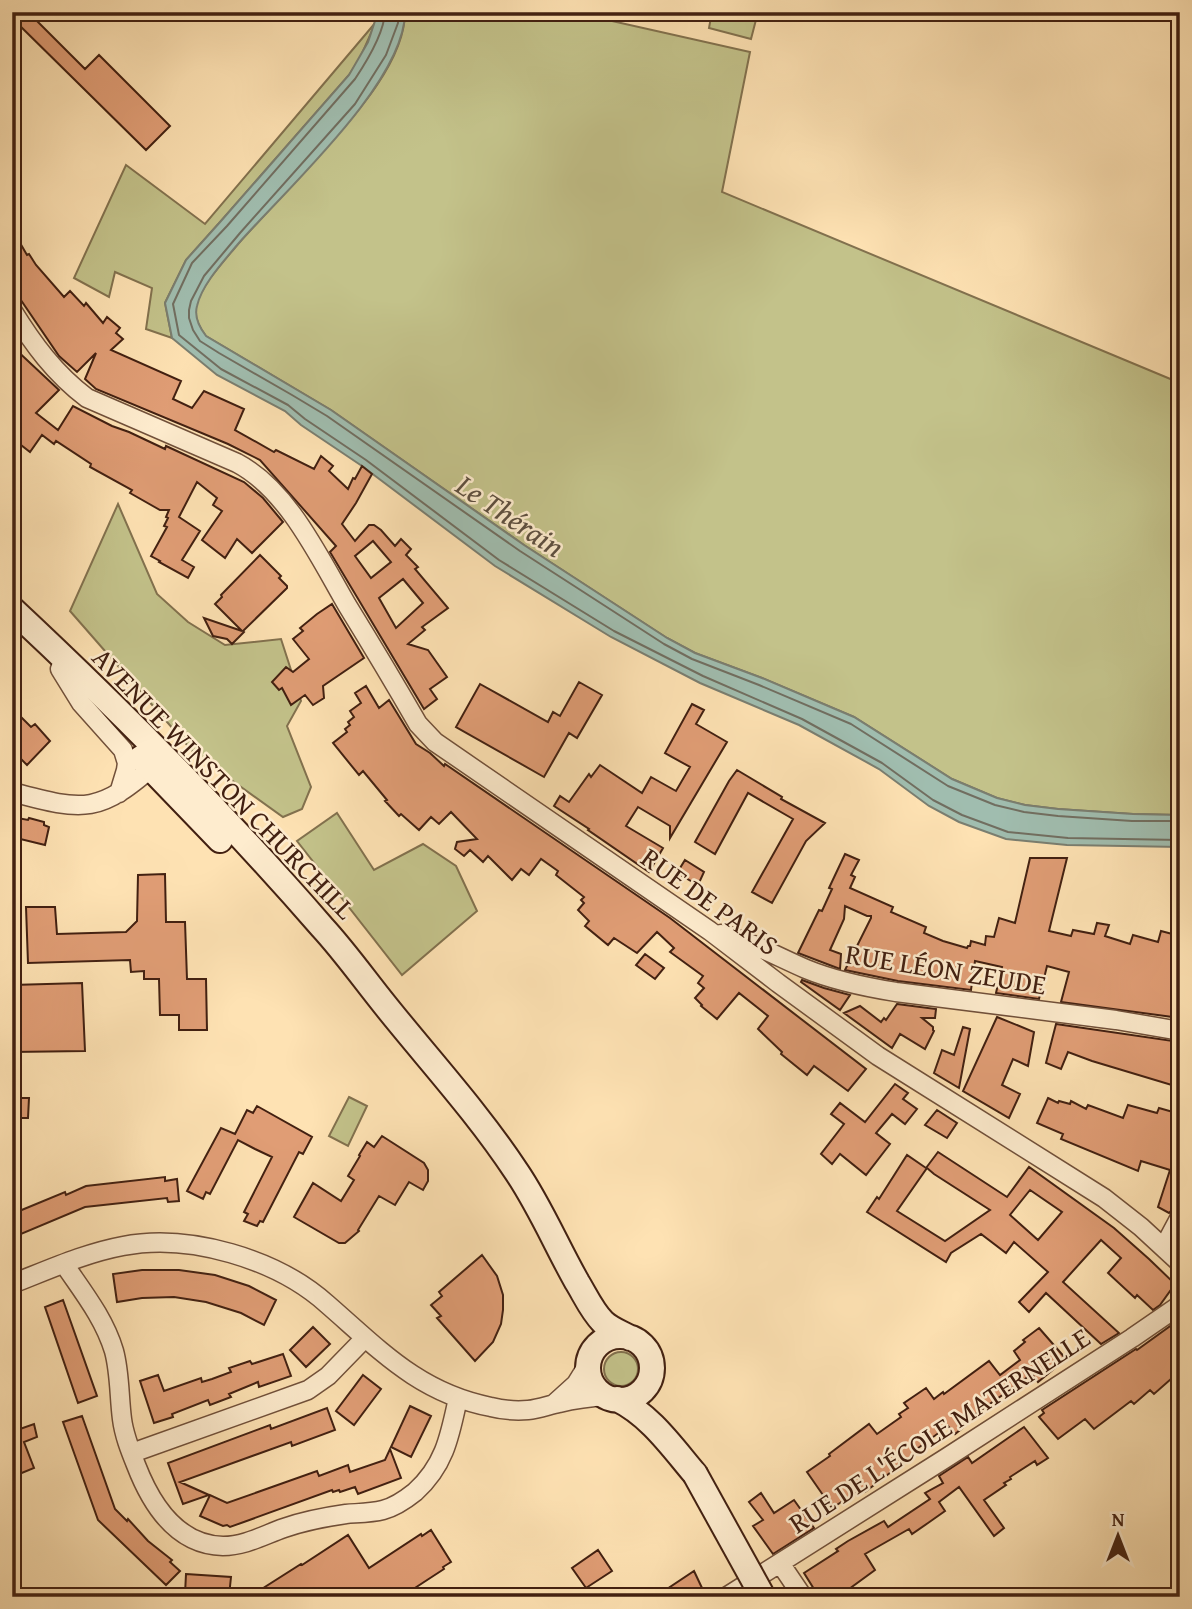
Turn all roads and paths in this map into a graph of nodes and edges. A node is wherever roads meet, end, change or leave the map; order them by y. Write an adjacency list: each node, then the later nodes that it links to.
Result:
1 (12, 310): 7 (street, RUE DE PARIS)
2 (12, 609): 3 (main road, AVENUE WINSTON CHURCHILL); 4 (main road, AVENUE WINSTON CHURCHILL)
3 (60, 668): 4 (main road, AVENUE WINSTON CHURCHILL); 6 (street)
4 (157, 763): 6 (street); 11 (main road, AVENUE WINSTON CHURCHILL)
5 (12, 792): 6 (street)
6 (119, 793)
7 (710, 931): 8 (street, RUE LÉON ZEUDE); 10 (street, RUE DE PARIS)
8 (1180, 1031)
9 (1180, 1217): 10 (street)
10 (1164, 1247): 12 (street, RUE DE PARIS)
11 (565, 1259): 17 (main road, AVENUE WINSTON CHURCHILL); 18 (main road, AVENUE WINSTON CHURCHILL)
12 (1180, 1263)
13 (64, 1264): 14 (street); 16 (street); 23 (street)
14 (12, 1284)
15 (1180, 1306): 25 (street, RUE DE L'ÉCOLE MATERNELLE)
16 (365, 1338): 20 (street); 23 (street)
17 (630, 1338): 18 (main road); 19 (main road)
18 (591, 1356): 21 (main road); 22 (street)
19 (647, 1385): 21 (main road); 24 (main road)
20 (458, 1398): 22 (street); 23 (street)
21 (612, 1398): 22 (street); 24 (main road)
22 (552, 1405)
23 (132, 1453)
24 (695, 1474): 27 (main road, bridge)
25 (780, 1563): 26 (street, RUE DE L'ÉCOLE MATERNELLE); 28 (street)
26 (726, 1597)
27 (763, 1597)
28 (803, 1597)

